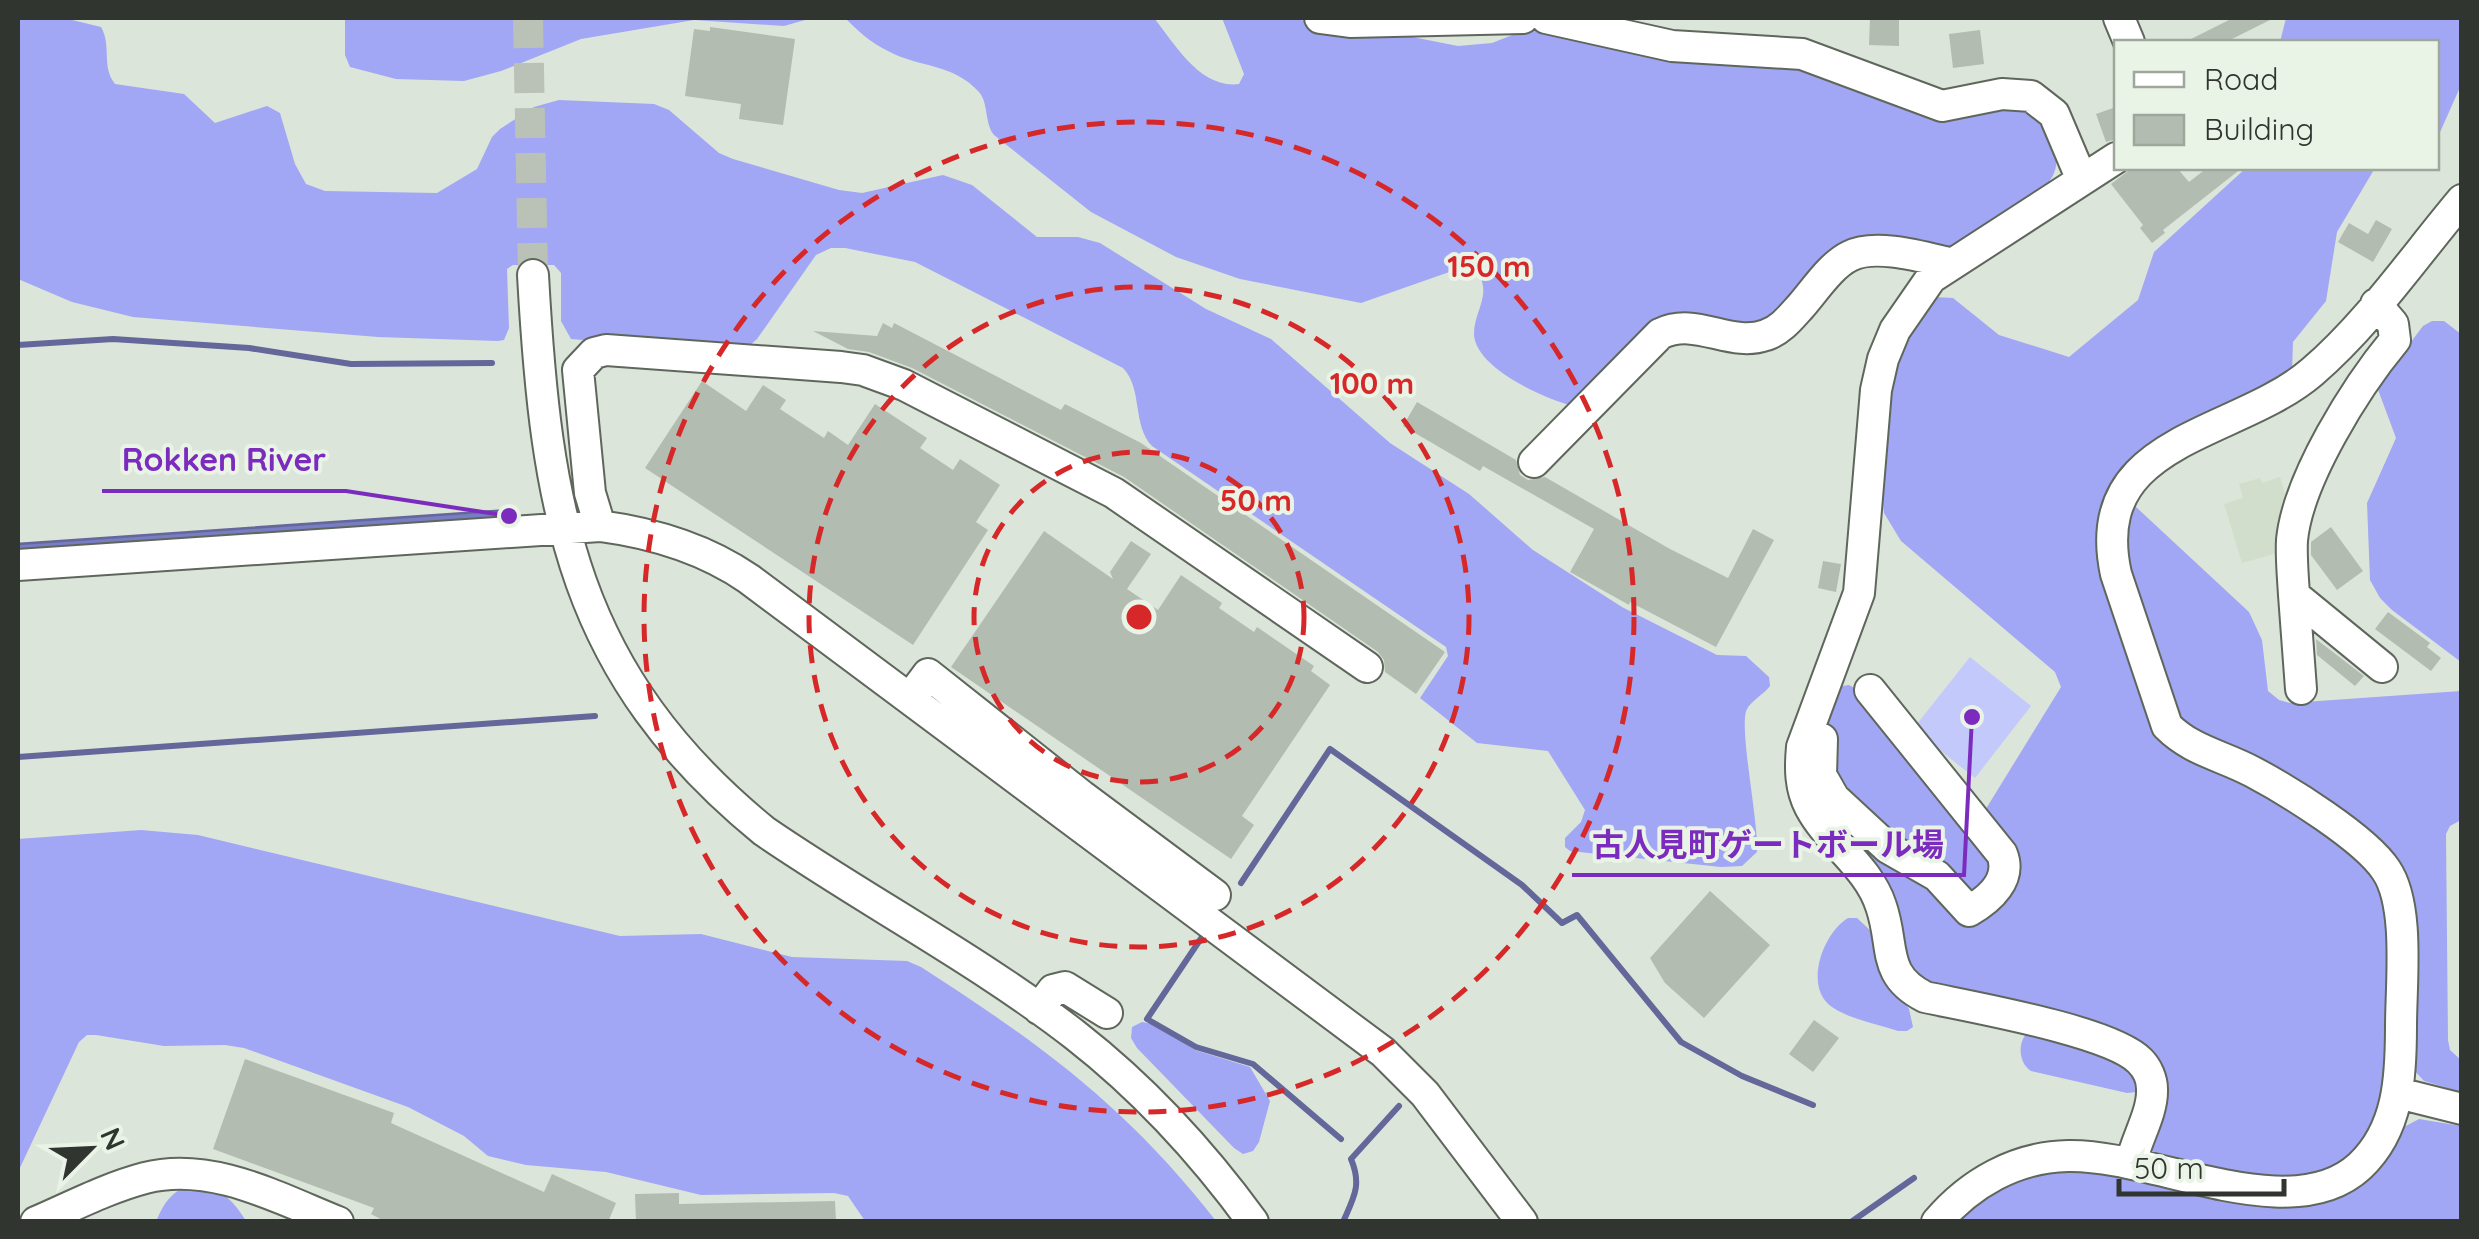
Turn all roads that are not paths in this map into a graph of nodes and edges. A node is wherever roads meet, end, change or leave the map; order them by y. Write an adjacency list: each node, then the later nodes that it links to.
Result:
1 (1320, 18): 2 (street)
2 (1523, 18)
3 (1546, 18): 5 (street)
4 (2114, 159): 5 (street)
5 (2082, 180): 7 (street)
6 (2462, 200): 9 (street)
7 (1950, 263): 10 (street); 20 (street)
8 (533, 276): 12 (street)
9 (2376, 304): 14 (street); 24 (street)
10 (1534, 462)
11 (600, 526): 12 (street); 15 (street); 17 (street)
12 (562, 527): 13 (street); 22 (street)
13 (18, 565)
14 (2294, 595): 16 (street); 19 (street)
15 (1367, 667)
16 (2382, 667)
17 (916, 690): 21 (street); 30 (street)
18 (1870, 690): 20 (street)
19 (2301, 690)
20 (1815, 712): 26 (street)
21 (1215, 895)
22 (1040, 1009): 23 (street); 29 (street)
23 (1107, 1014)
24 (2398, 1094): 25 (street); 26 (street)
25 (2462, 1110)
26 (2132, 1163): 31 (street)
27 (36, 1222): 28 (street)
28 (338, 1222)
29 (1253, 1222)
30 (1522, 1222)
31 (1938, 1222)

